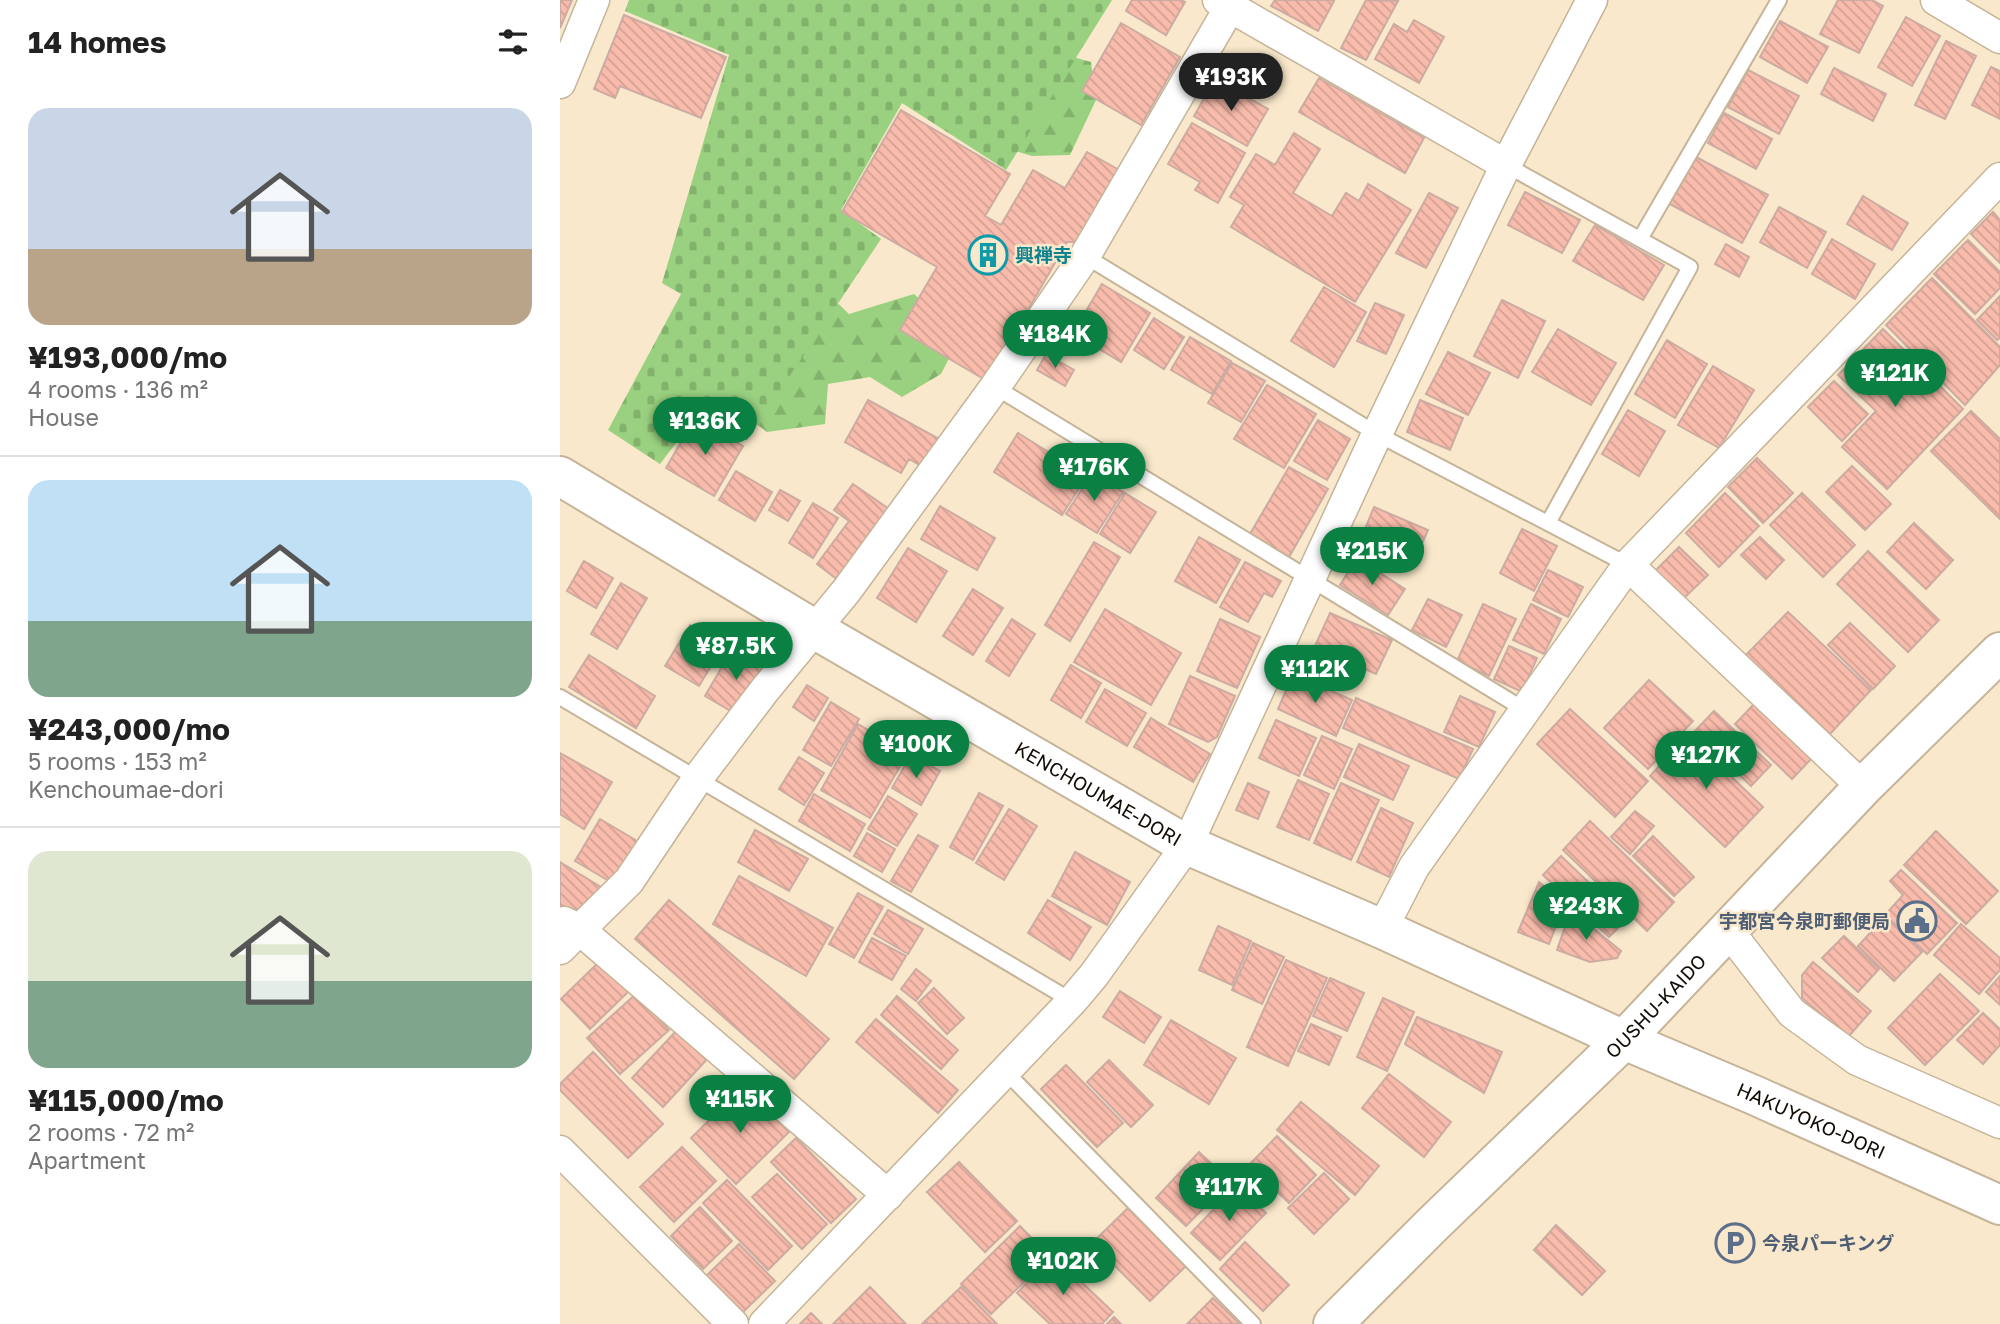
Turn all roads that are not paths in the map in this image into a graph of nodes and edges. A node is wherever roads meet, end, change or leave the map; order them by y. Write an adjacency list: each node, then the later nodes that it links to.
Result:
1 (594, 0): 7 (street)
2 (1592, 0): 8 (street)
3 (1779, 0): 10 (lane)
4 (1936, 0): 6 (street)
5 (1224, 3): 8 (street); 11 (street)
6 (2000, 38)
7 (560, 83)
8 (1506, 165): 10 (lane); 13 (street)
9 (2000, 178): 16 (street)
10 (1640, 239): 15 (lane)
11 (1086, 256): 12 (street); 13 (lane)
12 (995, 387): 17 (lane); 18 (street)
13 (1377, 434): 15 (lane); 17 (street)
14 (560, 476): 18 (main road, KENCHOUMAE-DORI)
15 (1548, 523): 16 (lane)
16 (1628, 565): 21 (street); 23 (street)
17 (1310, 580): 21 (lane); 24 (street)
18 (814, 629): 22 (street); 24 (main road, KENCHOUMAE-DORI)
19 (2000, 652): 23 (main road, OUSHU-KAIDO)
20 (560, 697): 22 (lane)
21 (1525, 710): 25 (street)
22 (698, 778): 27 (street); 28 (lane)
23 (1863, 787): 26 (main road, OUSHU-KAIDO)
24 (1187, 845): 25 (main road, KENCHOUMAE-DORI); 28 (street)
25 (1382, 929): 29 (main road, KENCHOUMAE-DORI)
26 (1727, 929): 29 (main road, OUSHU-KAIDO); 31 (street)
27 (566, 933): 33 (street)
28 (1072, 1002): 30 (street)
29 (1624, 1040): 34 (main road, HAKUYOKO-DORI); 38 (main road, OUSHU-KAIDO)
30 (1005, 1071): 33 (street); 37 (lane)
31 (2000, 1123)
32 (560, 1151): 35 (street)
33 (888, 1195): 36 (street)
34 (2000, 1205)
35 (733, 1324)
36 (764, 1324)
37 (1254, 1324)
38 (1334, 1324)

